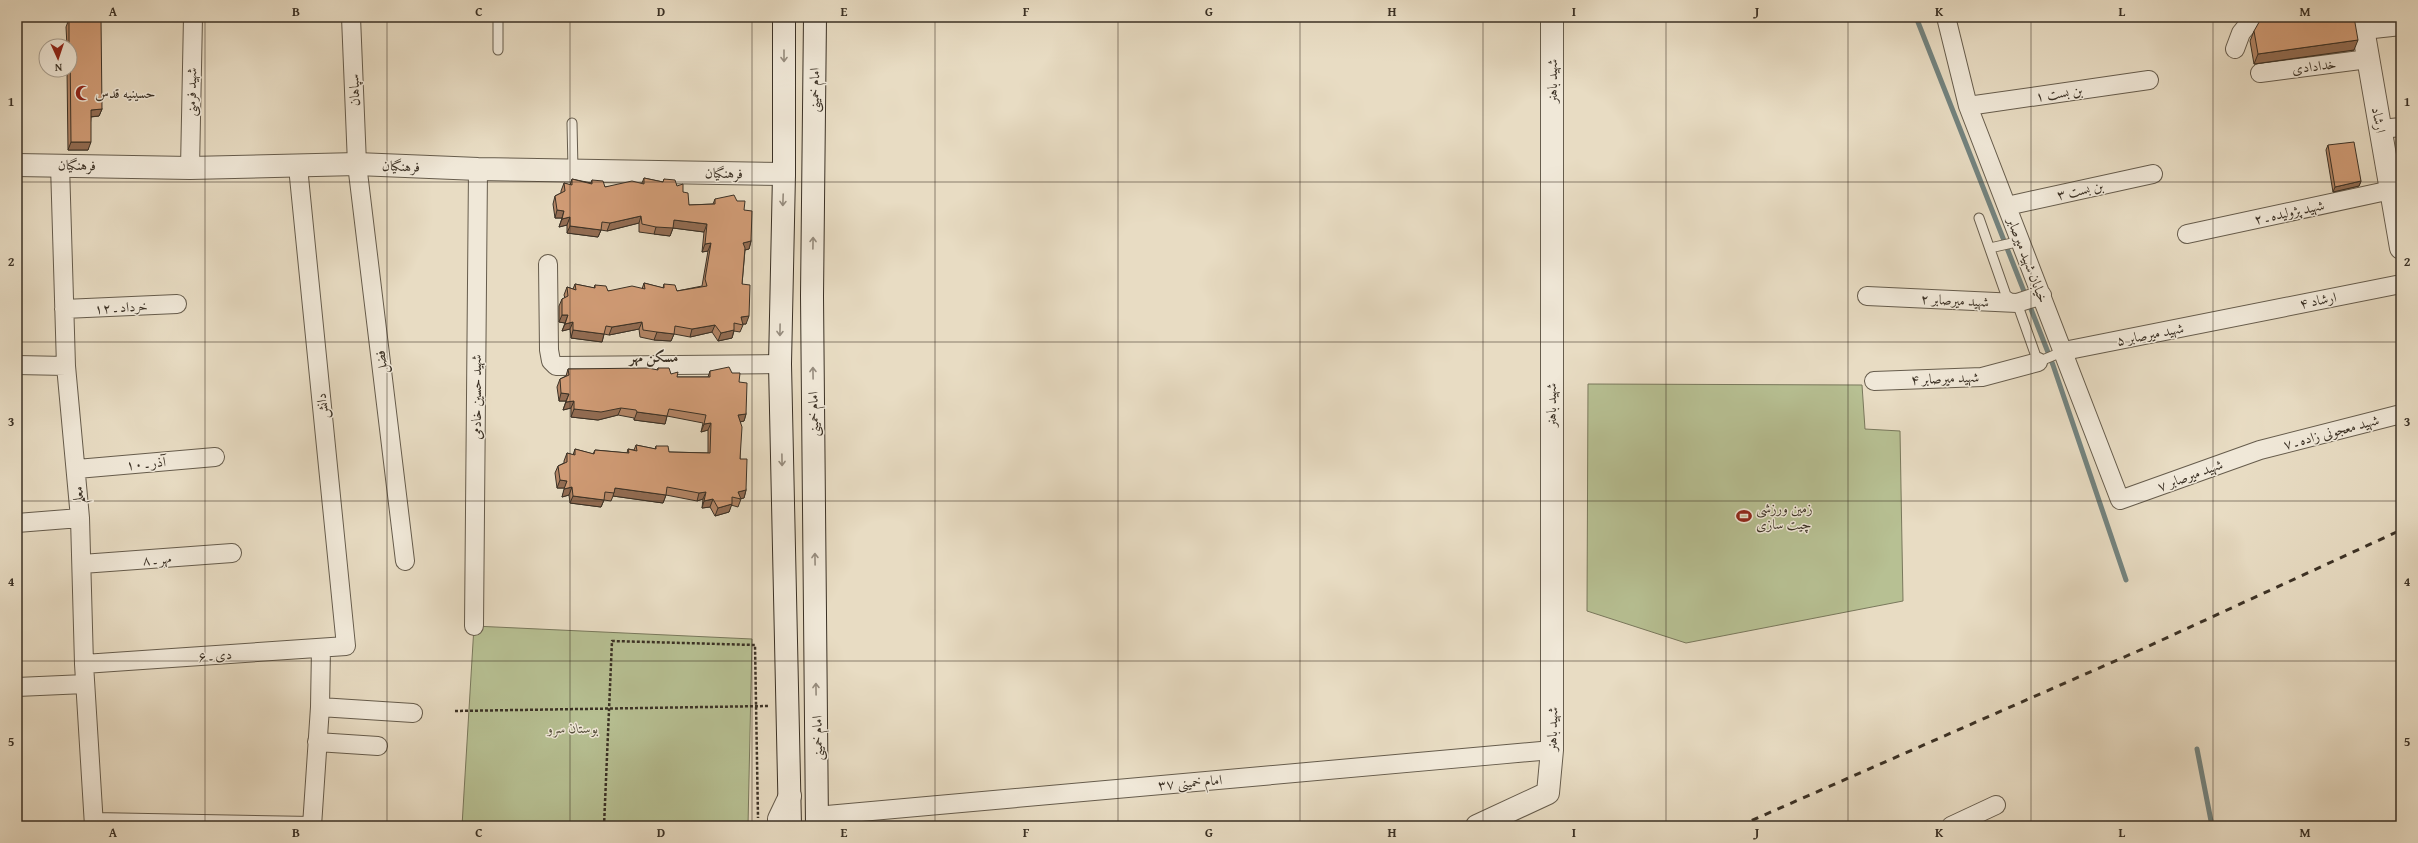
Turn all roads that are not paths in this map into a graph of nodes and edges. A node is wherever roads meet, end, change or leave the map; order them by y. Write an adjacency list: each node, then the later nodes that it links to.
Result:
1 (193, 17): 23 (street, شهید فرمنی)
2 (351, 17): 19 (street, سپاهان)
3 (498, 17): 12 (lane)
4 (784, 17): 26 (street, امام خمینی, one-way to 26)
5 (815, 17): 40 (street, امام خمینی, one-way to 5)
6 (1552, 17): 72 (street, شهید باهنر)
7 (1946, 17): 16 (street, خیابان شهید میرصابر)
8 (2254, 17): 11 (street)
9 (2362, 24): 10 (street); 13 (street, ارشاد)
10 (2401, 26)
11 (2235, 49)
12 (498, 50)
13 (2368, 59): 14 (street, خدادادی); 18 (street, ارشاد)
14 (2260, 73)
15 (2149, 80): 16 (street, بن بست ۱)
16 (1968, 106): 29 (street, خیابان شهید میرصابر)
17 (572, 123): 25 (lane)
18 (2391, 128): 28 (street, ارشاد)
19 (357, 164): 22 (street, فرهنگیان); 24 (street, فرهنگیان); 60 (street, فضل)
20 (17, 165): 21 (street, فرهنگیان)
21 (60, 165): 23 (street, فرهنگیان); 44 (street, معلم)
22 (298, 167): 23 (street, فرهنگیان); 63 (street, دانش)
23 (190, 168)
24 (478, 169): 25 (street, فرهنگیان); 62 (street, شهید حسین خادمی)
25 (573, 169): 26 (street, فرهنگیان)
26 (784, 174): 38 (street, امام خمینی, one-way to 38)
27 (2153, 174): 29 (street, بن بست ۳)
28 (2391, 190): 31 (street, ارشاد); 32 (street, شهید پژولیده ـ ۲)
29 (2008, 206): 33 (street, خیابان شهید میرصابر)
30 (1979, 218): 34 (lane)
31 (2399, 222): 35 (street, ارشاد)
32 (2187, 234)
33 (2021, 241): 34 (lane); 39 (street, خیابان شهید میرصابر)
34 (1990, 248): 42 (lane)
35 (2401, 248)
36 (548, 264): 48 (street)
37 (2401, 284): 45 (street, ارشاد ۴)
38 (780, 295): 40 (street); 48 (street, امام خمینی, one-way to 48)
39 (2042, 295): 42 (street, شهید میرصابر ۲); 46 (street, خیابان شهید میرصابر)
40 (812, 296): 75 (street, امام خمینی, one-way to 40)
41 (1867, 296): 42 (street, شهید میرصابر ۲)
42 (2017, 303): 47 (lane)
43 (177, 304): 44 (street, خرداد ـ ۱۲)
44 (64, 309): 50 (street, معلم)
45 (2235, 317): 46 (street, شهید میرصابر ۵)
46 (2064, 351): 47 (lane); 56 (street, خیابان شهید میرصابر)
47 (2038, 362): 51 (street, شهید میرصابر ۴)
48 (780, 364): 74 (street, امام خمینی, one-way to 74)
49 (17, 365): 50 (street)
50 (66, 366): 55 (street, معلم)
51 (1874, 380)
52 (2401, 414): 53 (street, شهید معجونی زاده ـ ۷)
53 (2260, 450): 56 (street, شهید میرصابر ۷)
54 (215, 457): 55 (street, آذر ـ ۱۰)
55 (77, 469): 57 (street, معلم)
56 (2120, 500)
57 (80, 518): 58 (street); 61 (street, معلم)
58 (17, 523)
59 (232, 553): 61 (street, مهر ـ ۸)
60 (405, 561)
61 (82, 564): 65 (street, معلم)
62 (474, 626)
63 (346, 646): 64 (street, دی ـ ۶)
64 (321, 648): 65 (street, دی ـ ۶); 68 (street)
65 (84, 664): 66 (street, معلم)
66 (85, 684): 67 (street); 76 (street, معلم)
67 (17, 687)
68 (320, 707): 69 (street); 70 (street)
69 (414, 713)
70 (318, 742): 71 (street); 77 (street)
71 (378, 746)
72 (1552, 750): 75 (street, امام خمینی ۳۷); 78 (street, شهید باهنر)
73 (1996, 805): 79 (street)
74 (787, 814)
75 (821, 814)
76 (94, 824): 77 (street)
77 (312, 826)
78 (1477, 826)
79 (1951, 826)

